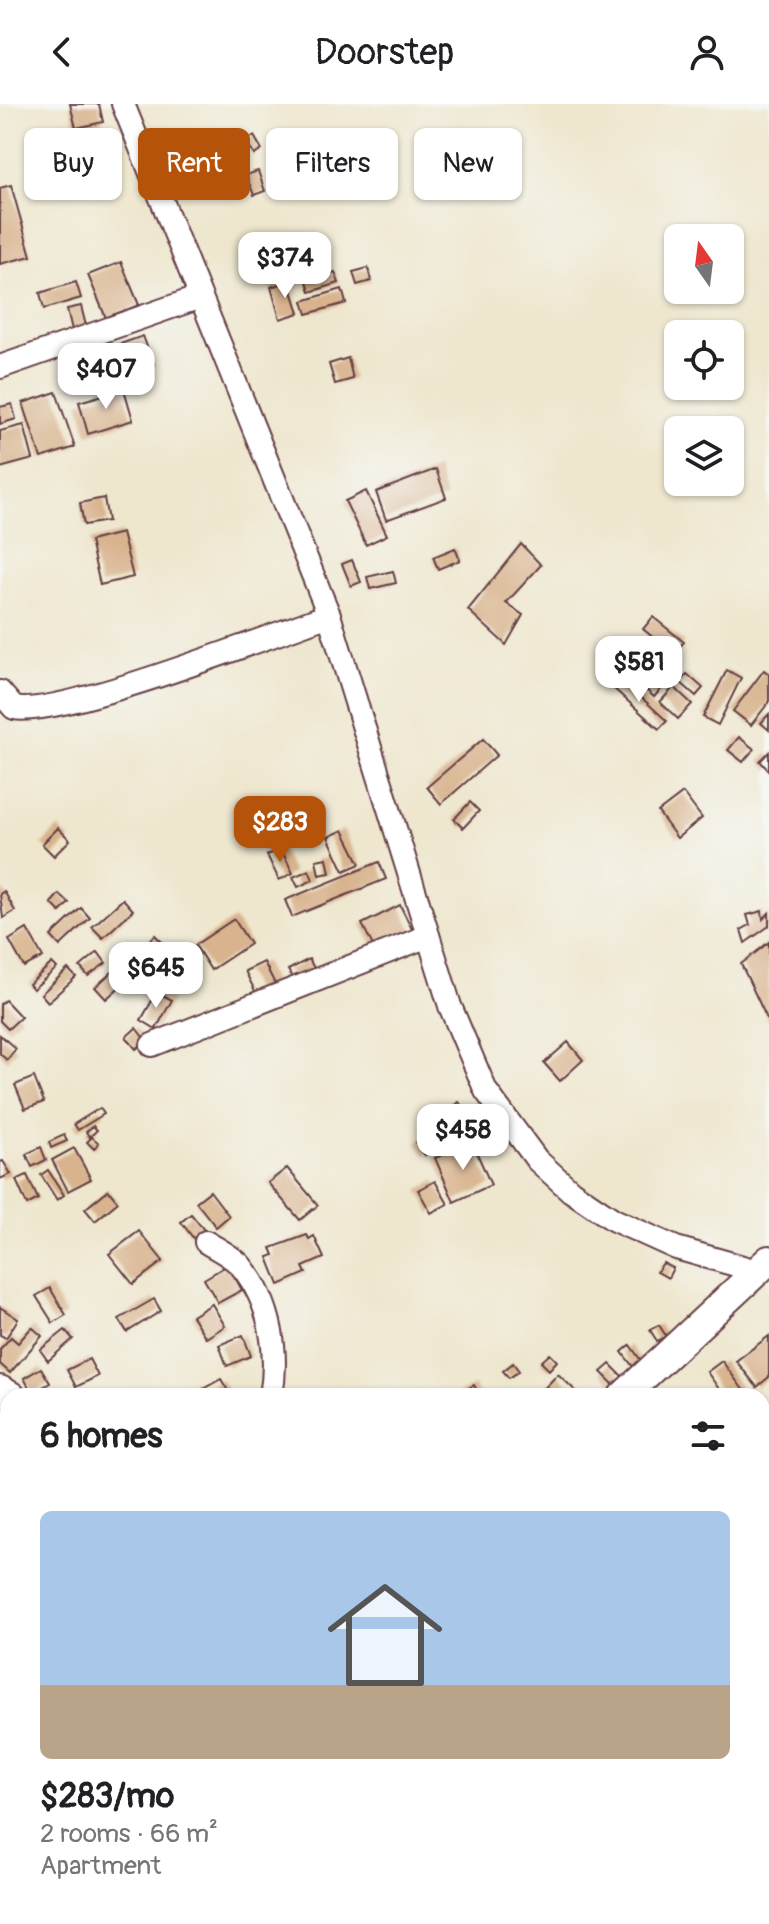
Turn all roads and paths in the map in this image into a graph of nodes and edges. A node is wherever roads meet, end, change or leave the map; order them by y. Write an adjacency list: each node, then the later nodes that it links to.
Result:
1 (123, 104): 2 (street)
2 (200, 297): 3 (street); 4 (street)
3 (0, 367)
4 (329, 615): 5 (street); 6 (street)
5 (0, 692)
6 (428, 936): 7 (street); 9 (street)
7 (152, 1045)
8 (206, 1242): 10 (street)
9 (763, 1266): 11 (main road)
10 (273, 1388)
11 (632, 1388)

